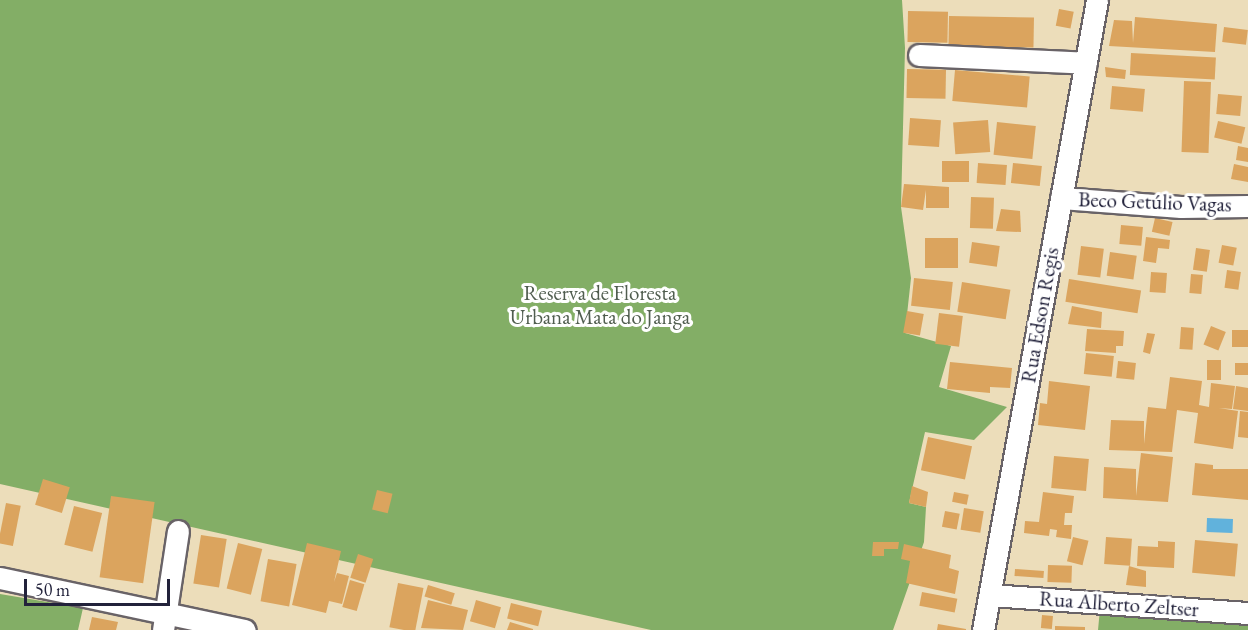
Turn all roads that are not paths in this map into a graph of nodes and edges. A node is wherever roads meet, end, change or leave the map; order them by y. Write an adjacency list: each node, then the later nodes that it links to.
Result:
1 (1097, 0): 3 (street, Rua Edson Regis)
2 (919, 54): 3 (street)
3 (1086, 63): 4 (street, Rua Edson Regis)
4 (1061, 198): 5 (street, Beco Getúlio Vagas); 8 (street, Rua Edson Regis)
5 (1248, 206)
6 (178, 531): 10 (street)
7 (0, 578): 10 (street)
8 (990, 595): 9 (street, Rua Alberto Zeltser); 12 (street, Rua Edson Regis)
9 (1248, 613)
10 (165, 621): 11 (street)
11 (245, 630)
12 (983, 630)

